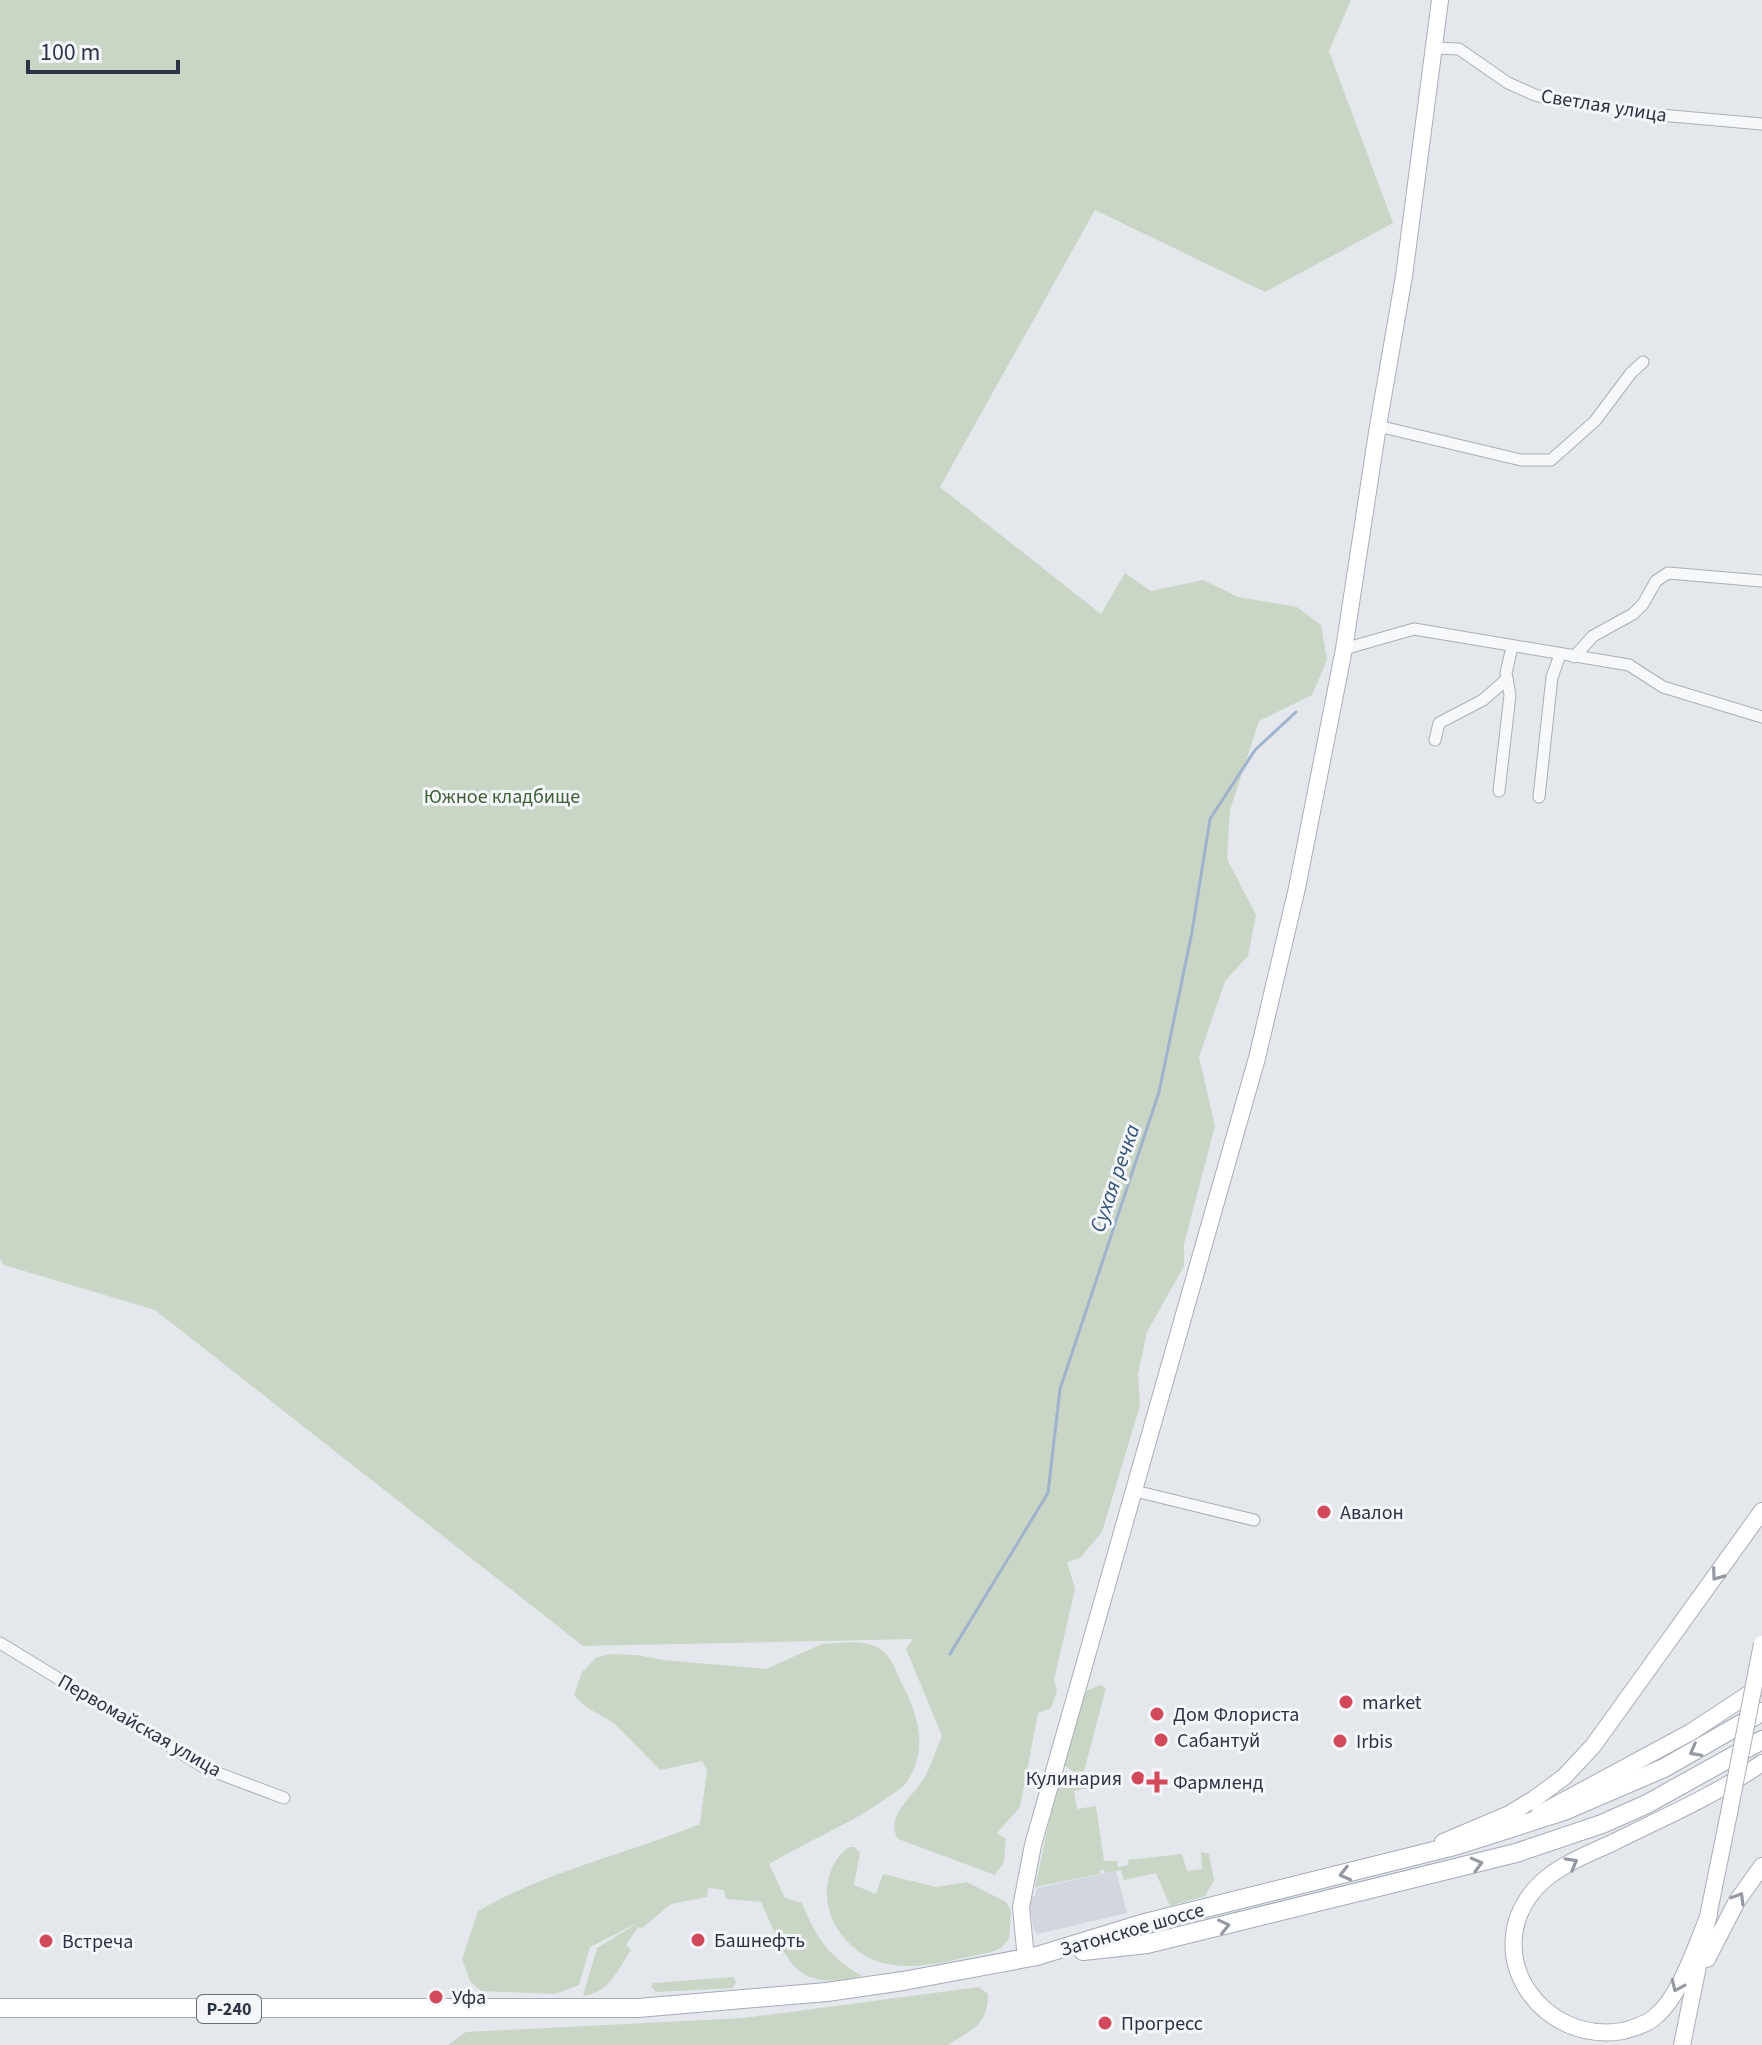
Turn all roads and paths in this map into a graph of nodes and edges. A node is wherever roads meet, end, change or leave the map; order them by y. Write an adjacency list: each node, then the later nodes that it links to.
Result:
1 (1440, 0): 2 (main road)
2 (1434, 48): 3 (street, Светлая улица); 5 (main road)
3 (1762, 124)
4 (1643, 362): 5 (street)
5 (1378, 426): 8 (main road)
6 (1762, 581): 10 (street)
7 (1512, 647): 8 (street); 9 (street); 11 (street)
8 (1344, 649): 16 (main road)
9 (1560, 655): 10 (street); 15 (street)
10 (1574, 657): 12 (street)
11 (1507, 679): 13 (street); 14 (street)
12 (1762, 717)
13 (1435, 740)
14 (1499, 791)
15 (1539, 797)
16 (1135, 1491): 18 (street); 30 (main road)
17 (1762, 1511): 27 (main road, one-way to 27)
18 (1254, 1520)
19 (0, 1643): 25 (street, Первомайская улица)
20 (1762, 1644): 29 (main road, bridge)
21 (1762, 1685): 26 (main road)
22 (1762, 1712): 26 (main road, Затонское шоссе, one-way to 26)
23 (1762, 1740): 30 (main road, Затонское шоссе, one-way to 23)
24 (1762, 1763): 29 (main road, one-way to 24)
25 (284, 1798)
26 (1511, 1829): 27 (main road, Затонское шоссе)
27 (1397, 1861): 30 (main road, Затонское шоссе, one-way to 30)
28 (1762, 1866): 31 (main road, one-way to 28)
29 (1709, 1915): 31 (main road)
30 (1032, 1958): 32 (main road, Р-240)
31 (1696, 1982): 33 (main road)
32 (0, 2008)
33 (1682, 2045)

